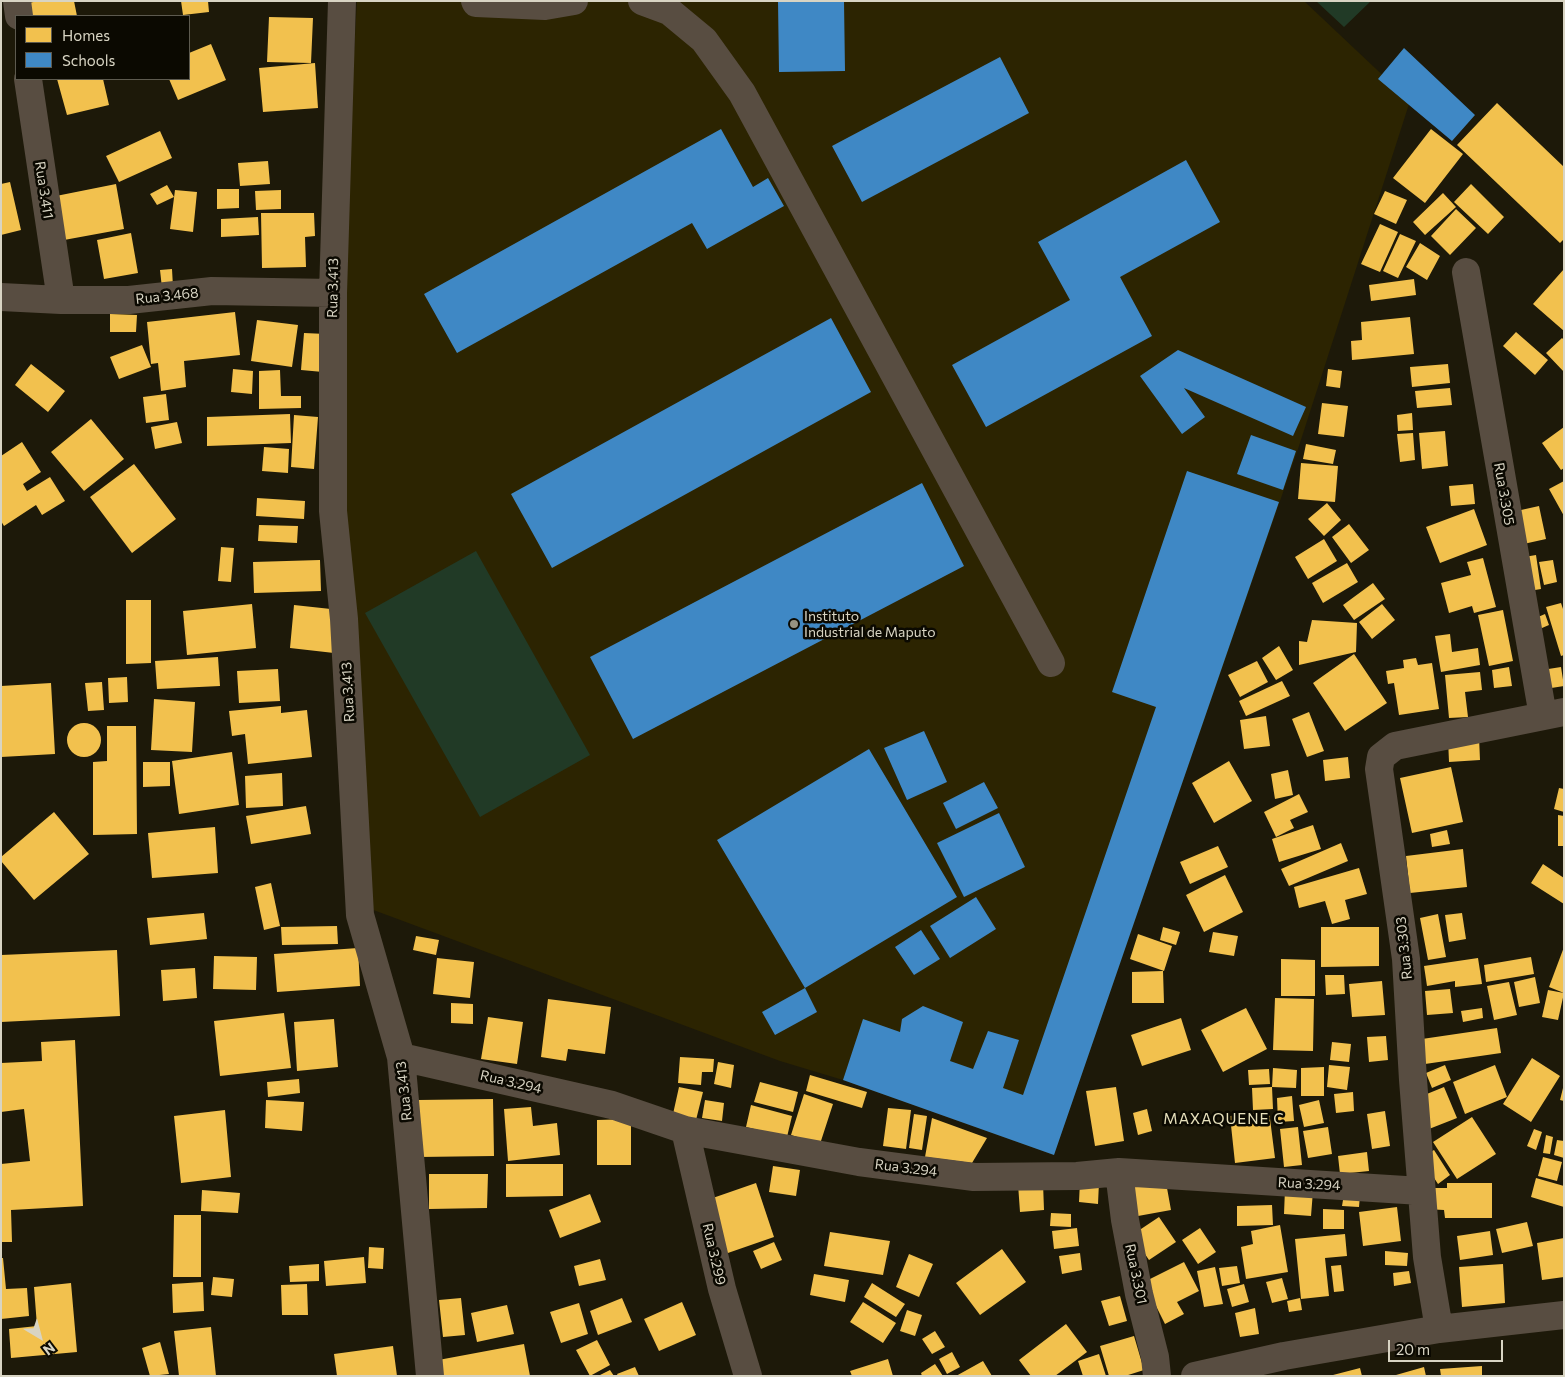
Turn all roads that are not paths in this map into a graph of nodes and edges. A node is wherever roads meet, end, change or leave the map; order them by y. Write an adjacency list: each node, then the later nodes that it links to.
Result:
1 (17, 1): 6 (street)
2 (342, 1): 9 (street, Rua 3.413)
3 (475, 1): 4 (street)
4 (574, 1)
5 (642, 1): 12 (street)
6 (19, 15)
7 (28, 80): 11 (street, Rua 3.411)
8 (1466, 272): 13 (street, Rua 3.305)
9 (333, 292): 11 (street, Rua 3.468); 14 (street, Rua 3.413)
10 (1, 297): 11 (street, Rua 3.468)
11 (61, 300)
12 (1051, 663)
13 (1553, 714): 17 (street, Rua 3.303)
14 (402, 1057): 15 (street, Rua 3.294); 20 (street, Rua 3.413)
15 (685, 1130): 16 (street, Rua 3.294); 21 (street, Rua 3.299)
16 (1119, 1172): 17 (street, Rua 3.294); 22 (street, Rua 3.301)
17 (1421, 1191): 19 (street, Rua 3.303)
18 (1564, 1315): 19 (street)
19 (1440, 1329): 23 (street)
20 (430, 1376)
21 (748, 1376)
22 (1157, 1376)
23 (1195, 1376)

